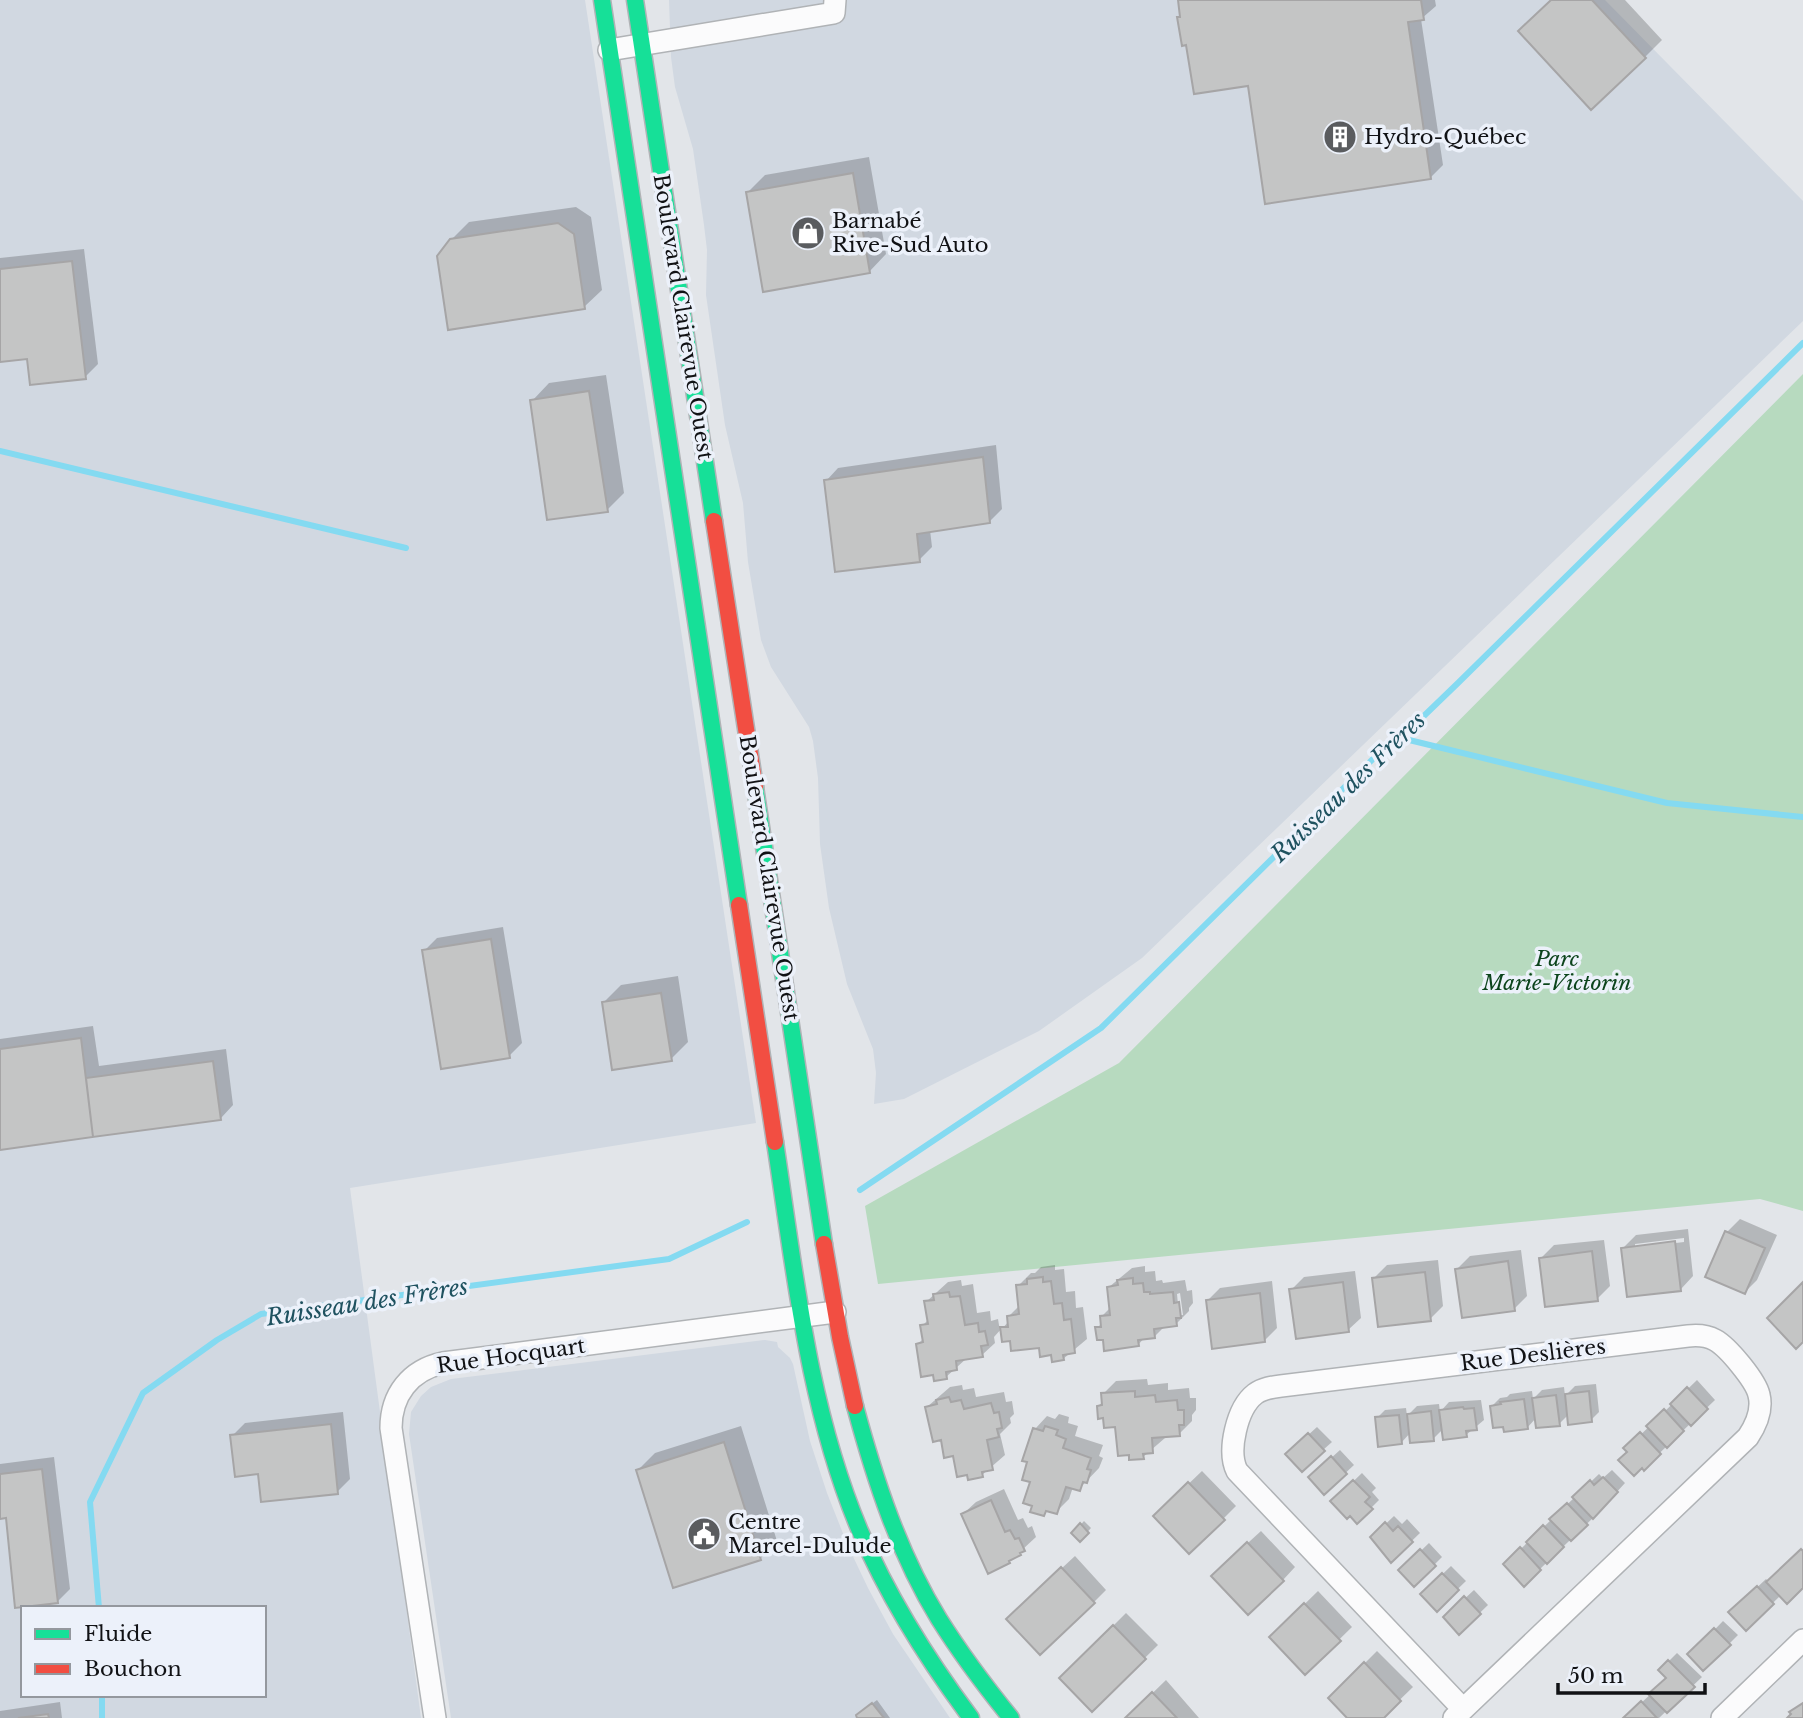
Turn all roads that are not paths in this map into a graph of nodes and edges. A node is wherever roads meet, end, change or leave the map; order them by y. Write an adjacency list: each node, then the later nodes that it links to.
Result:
1 (602, 0): 5 (street, Boulevard Clairevue Ouest)
2 (635, 0): 4 (street, Boulevard Clairevue Ouest)
3 (835, 6): 4 (street)
4 (642, 45): 5 (street); 6 (street, Boulevard Clairevue Ouest)
5 (609, 50): 6 (street, Boulevard Clairevue Ouest)
6 (675, 370): 7 (street, Boulevard Clairevue Ouest); 7 (street, Boulevard Clairevue Ouest)
7 (766, 969): 8 (street, Boulevard Clairevue Ouest); 9 (street, Boulevard Clairevue Ouest)
8 (835, 1312): 9 (street, Rue Hocquart); 11 (street, Boulevard Clairevue Ouest)
9 (802, 1317): 12 (street, Boulevard Clairevue Ouest); 14 (street, Rue Hocquart)
10 (1803, 1640): 17 (street)
11 (953, 1642): 12 (street); 16 (street, Boulevard Clairevue Ouest)
12 (922, 1651): 15 (street, Boulevard Clairevue Ouest)
13 (1459, 1713): 13 (street, Rue Deslières)
14 (435, 1718)
15 (971, 1718)
16 (1011, 1718)
17 (1722, 1718)

